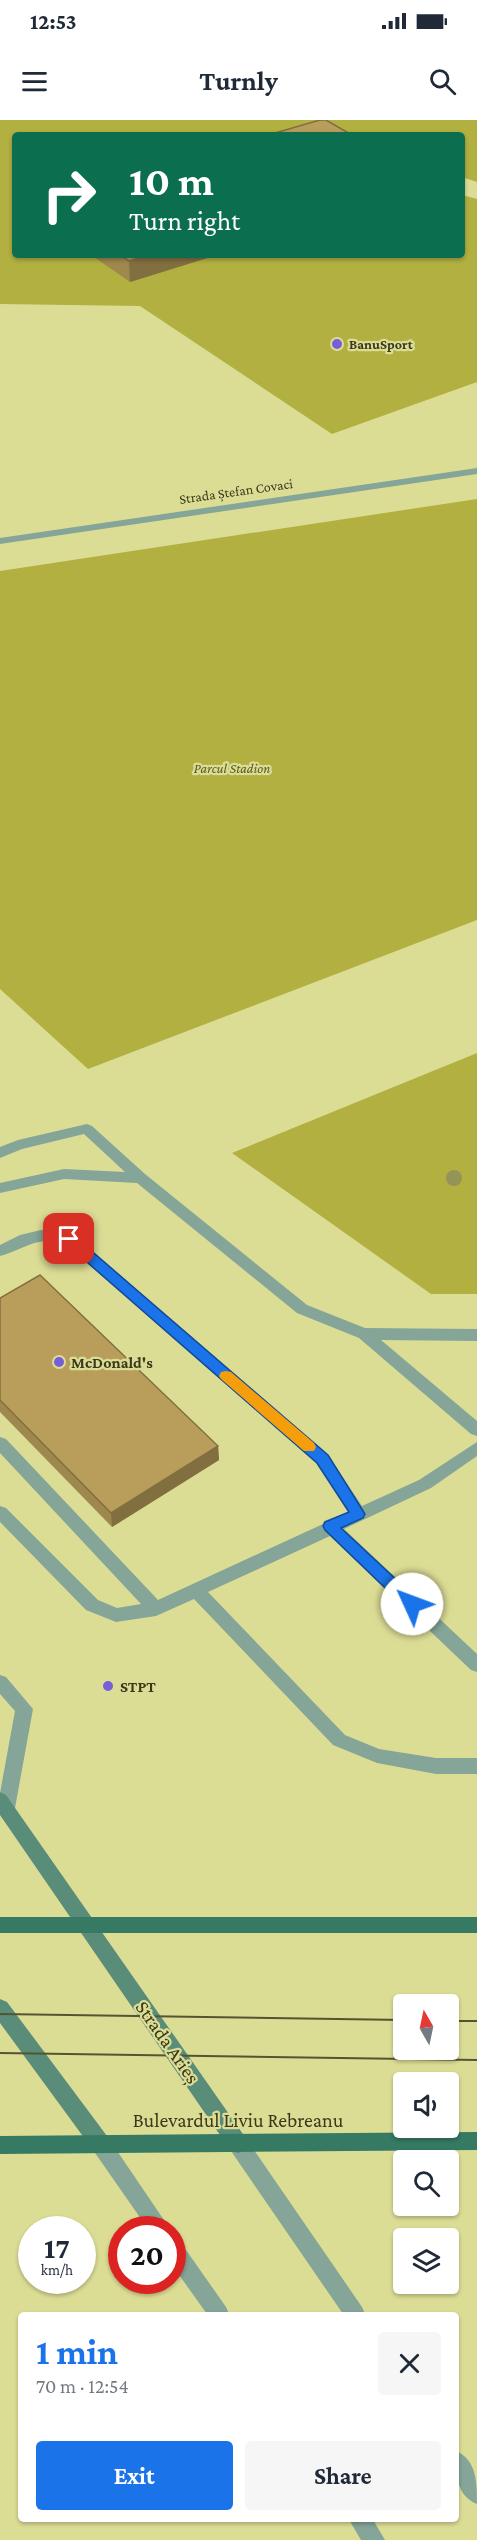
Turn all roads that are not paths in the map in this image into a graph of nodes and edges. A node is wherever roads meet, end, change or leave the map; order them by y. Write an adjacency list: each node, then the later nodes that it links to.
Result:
1 (477, 471): 2 (street, Strada Ștefan Covaci)
2 (0, 541)
3 (0, 1153): 4 (street)
4 (140, 1178): 5 (street); 7 (street)
5 (0, 1188)
6 (0, 1251): 13 (street)
7 (364, 1334): 8 (street); 9 (street)
8 (477, 1335)
9 (477, 1430)
10 (0, 1443): 16 (street)
11 (477, 1448): 13 (street)
12 (0, 1512): 16 (street)
13 (358, 1514): 14 (street)
14 (330, 1526): 15 (street); 17 (street)
15 (196, 1590): 16 (street); 19 (street)
16 (156, 1609)
17 (477, 1665)
18 (0, 1682): 20 (street)
19 (477, 1766)
20 (3, 1804): 23 (main road, Strada Arieș)
21 (0, 1925): 23 (main road)
22 (477, 1925): 23 (main road)
23 (88, 1926): 27 (main road, Strada Arieș)
24 (0, 2008): 26 (main road)
25 (477, 2141): 27 (main road, Bulevardul Liviu Rebreanu)
26 (100, 2143): 27 (main road, Bulevardul Liviu Rebreanu); 28 (main road, Bulevardul Liviu Rebreanu); 29 (street)
27 (238, 2144): 32 (street, Strada Arieș)
28 (0, 2145)
29 (151, 2216)
30 (186, 2267): 31 (street)
31 (218, 2312)
32 (354, 2312)
33 (459, 2466): 34 (street)
34 (477, 2493)
35 (362, 2522): 36 (street)
36 (374, 2540)

